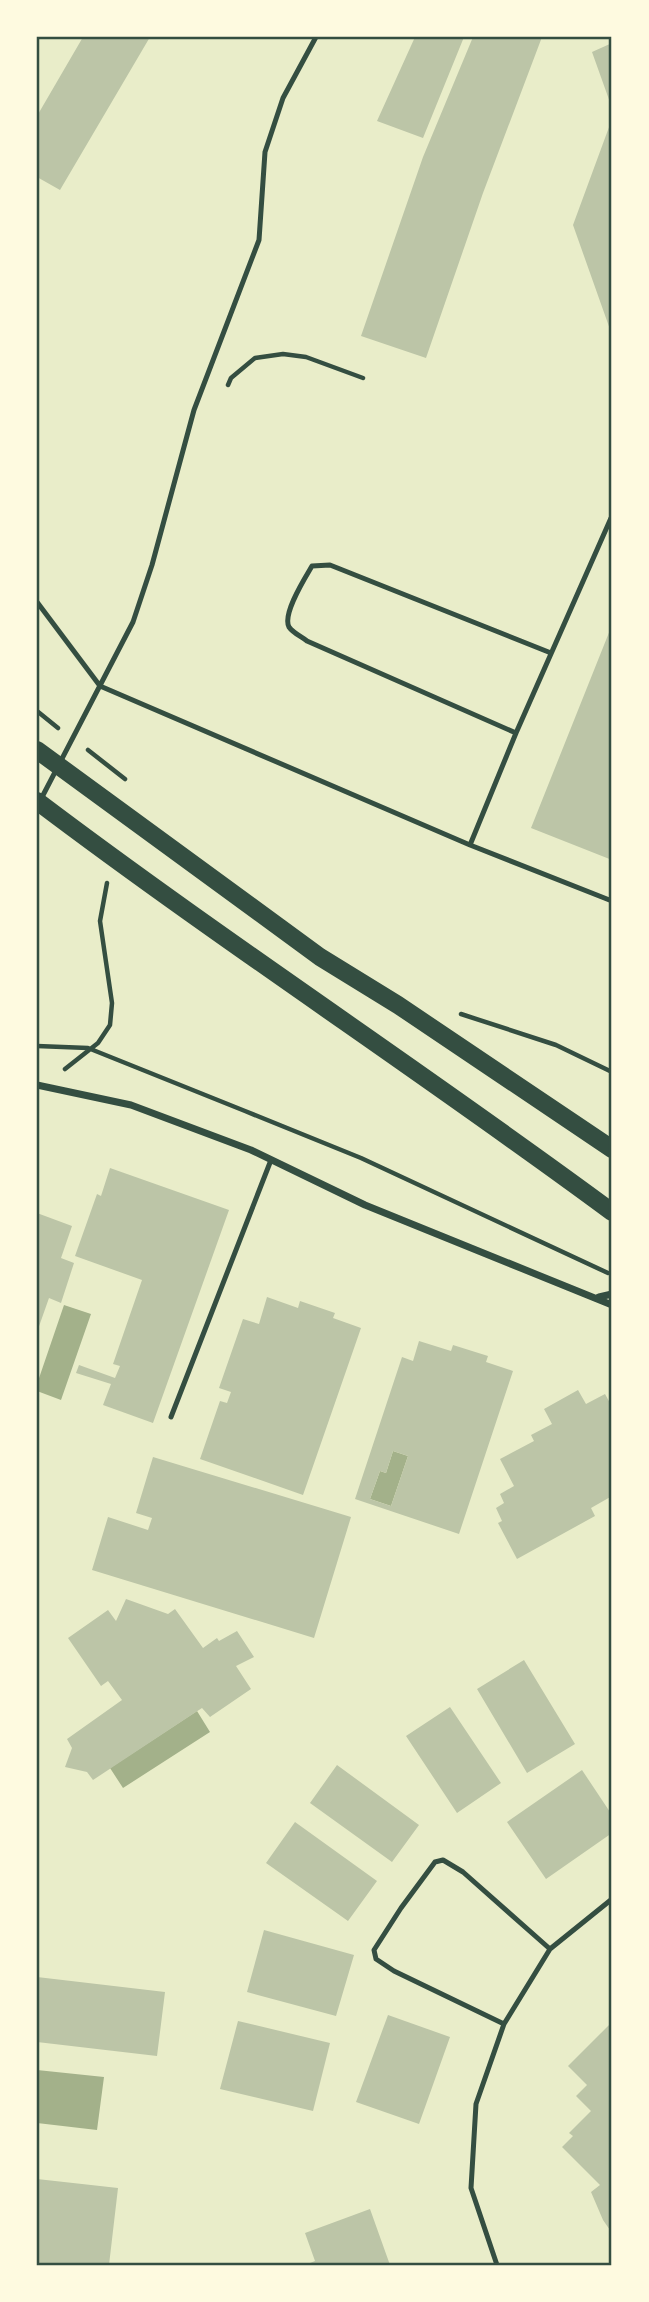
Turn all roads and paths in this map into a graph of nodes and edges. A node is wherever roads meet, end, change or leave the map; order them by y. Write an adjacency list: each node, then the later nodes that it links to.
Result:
1 (316, 37): 7 (lane)
2 (363, 378): 3 (path)
3 (226, 388)
4 (611, 518): 6 (lane)
5 (37, 602): 7 (lane)
6 (551, 653): 8 (lane); 8 (lane)
7 (100, 686): 10 (lane); 12 (lane)
8 (516, 733): 12 (lane)
9 (37, 750): 10 (main road)
10 (59, 766): 11 (lane); 21 (main road)
11 (38, 802): 13 (main road)
12 (470, 845): 14 (lane)
13 (112, 858): 17 (path); 23 (main road)
14 (612, 901)
15 (450, 1010): 18 (path)
16 (37, 1046): 17 (path)
17 (88, 1048): 20 (path); 24 (path)
18 (612, 1072)
19 (37, 1085): 20 (street)
20 (46, 1085): 22 (street)
21 (612, 1149)
22 (271, 1160): 26 (street); 28 (lane)
23 (612, 1212)
24 (612, 1275)
25 (612, 1294): 26 (street)
26 (598, 1298): 27 (street)
27 (612, 1305)
28 (170, 1417)
29 (612, 1899): 30 (lane)
30 (550, 1949): 31 (lane); 31 (lane)
31 (504, 2024): 32 (lane)
32 (497, 2265)

